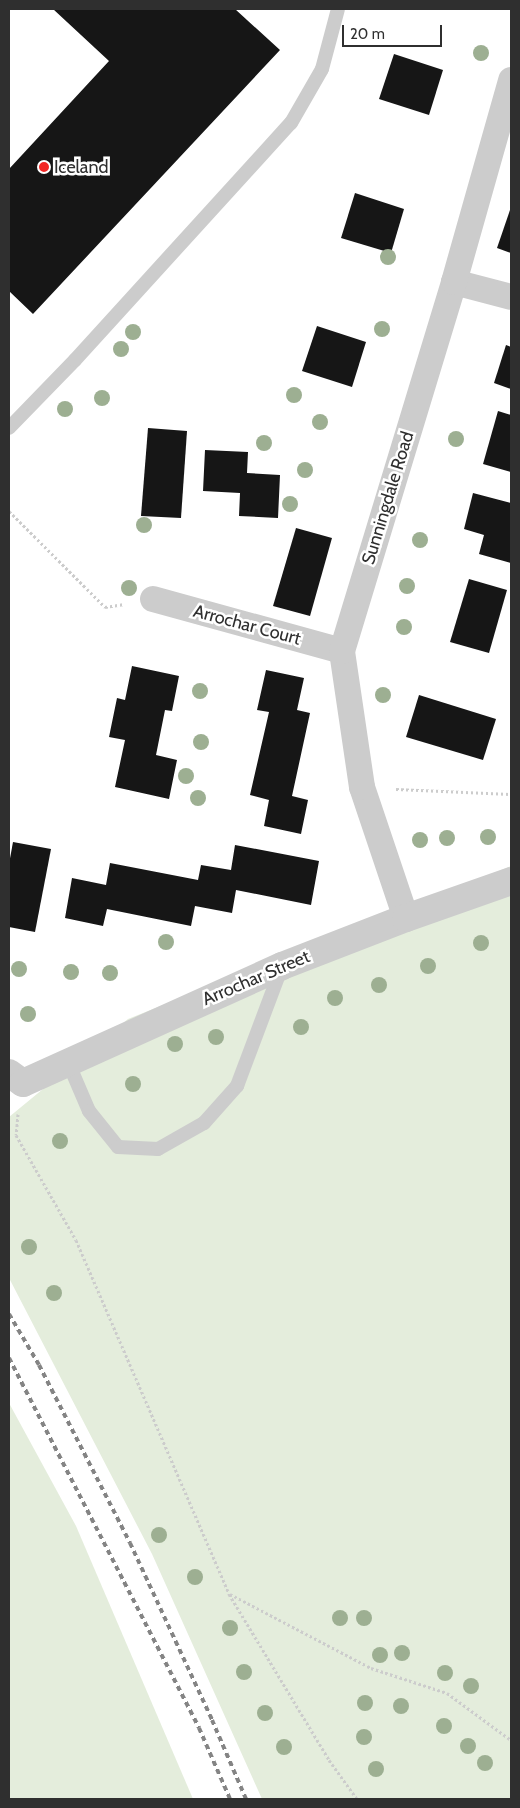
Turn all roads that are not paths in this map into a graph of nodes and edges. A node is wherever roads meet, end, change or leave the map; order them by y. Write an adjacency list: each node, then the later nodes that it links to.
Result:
1 (338, 9): 5 (lane)
2 (510, 93): 3 (street, Sunningdale Road)
3 (454, 282): 4 (street); 7 (street, Sunningdale Road)
4 (511, 297)
5 (9, 428)
6 (153, 599): 7 (street, Arrochar Court)
7 (342, 651): 9 (street, Sunningdale Road)
8 (511, 882): 9 (street, Arrochar Street)
9 (406, 918): 10 (street, Arrochar Street)
10 (282, 966): 11 (street, Arrochar Street); 11 (lane)
11 (68, 1062): 12 (street, Arrochar Street)
12 (16, 1078)

